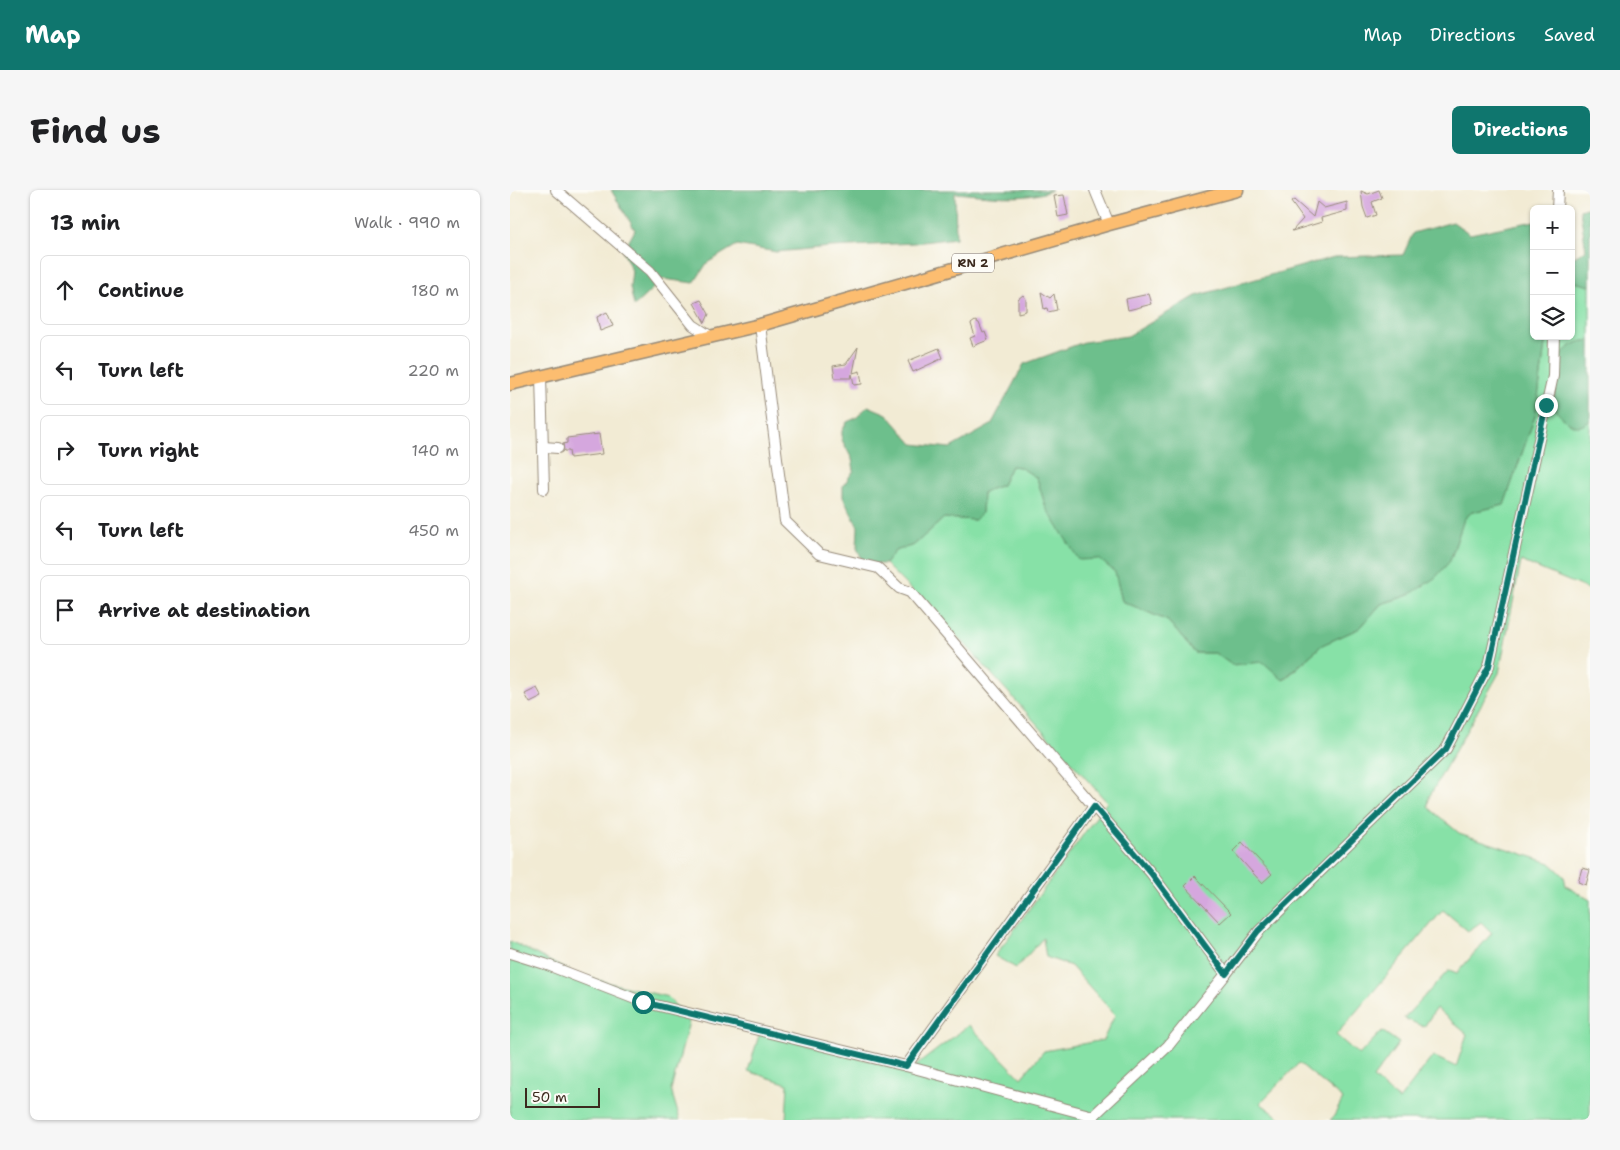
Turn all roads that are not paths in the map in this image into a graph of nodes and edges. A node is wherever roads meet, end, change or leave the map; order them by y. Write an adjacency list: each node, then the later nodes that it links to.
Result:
1 (556, 190): 8 (street)
2 (1095, 190): 6 (street)
3 (1237, 190): 6 (main road, RN 2)
4 (1558, 190): 5 (street)
5 (1557, 205)
6 (1108, 224): 7 (main road, RN 2)
7 (760, 325): 8 (main road, RN 2); 15 (street)
8 (710, 336): 10 (main road, RN 2)
9 (1554, 340): 17 (street)
10 (541, 376): 11 (main road, RN 2); 12 (street)
11 (510, 384)
12 (543, 447): 13 (street); 14 (street)
13 (558, 448)
14 (544, 488)
15 (1094, 806): 17 (street); 18 (street)
16 (510, 954): 18 (street)
17 (1226, 974): 19 (street)
18 (906, 1066): 19 (street)
19 (1096, 1118)

